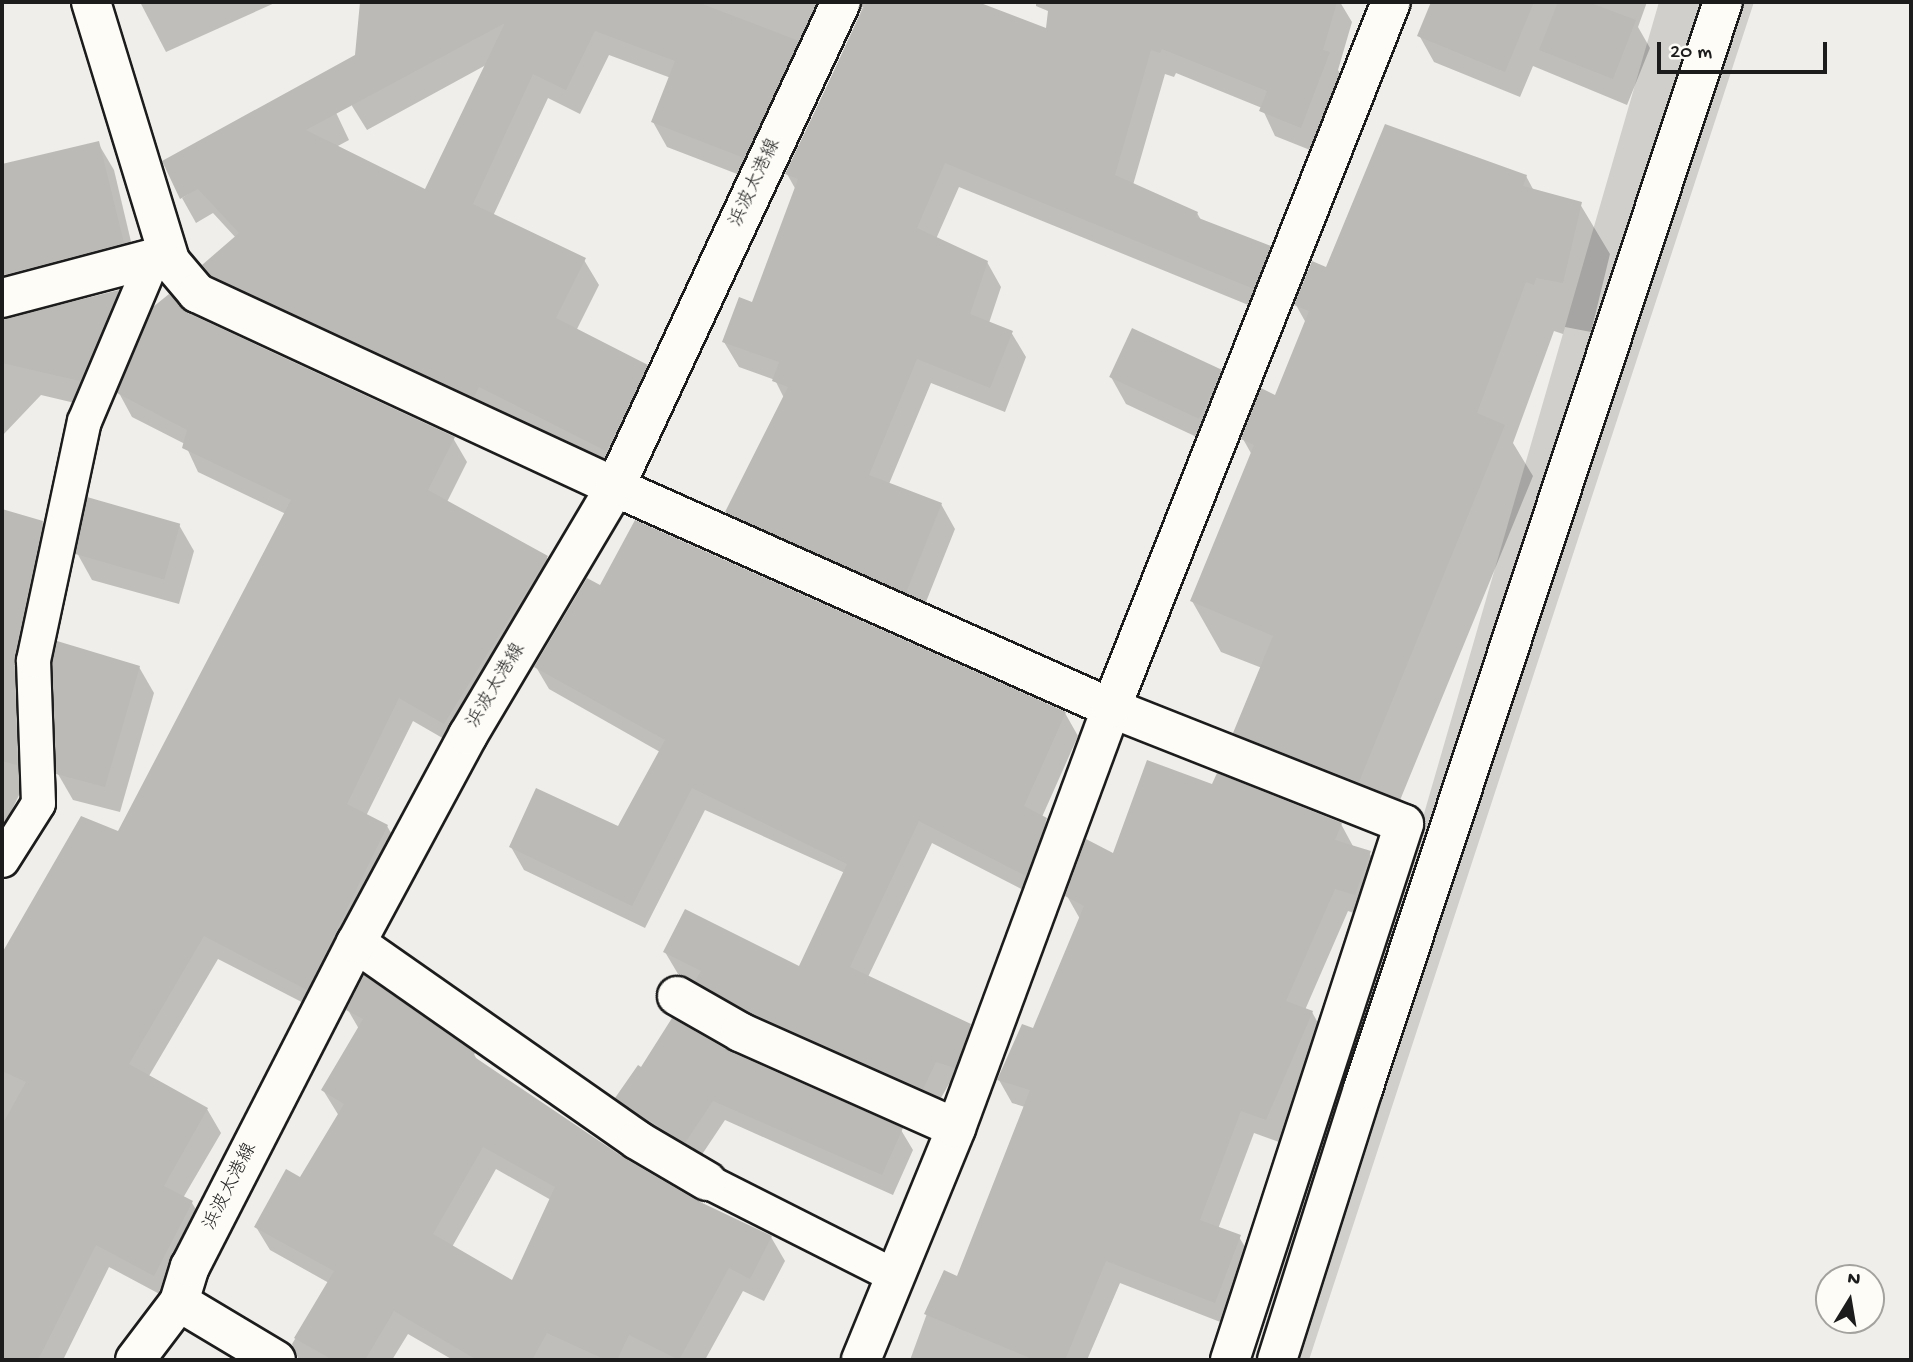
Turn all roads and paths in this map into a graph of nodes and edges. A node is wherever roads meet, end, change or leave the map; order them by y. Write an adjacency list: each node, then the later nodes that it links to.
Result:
1 (91, 2): 5 (street)
2 (841, 2): 7 (street, 浜波太港線)
3 (1391, 2): 8 (street)
4 (1723, 2): 20 (street)
5 (162, 259): 6 (street); 7 (street); 9 (lane)
6 (2, 298)
7 (615, 487): 8 (street); 10 (street, 浜波太港線)
8 (1111, 708): 12 (street); 19 (street)
9 (2, 859)
10 (356, 943): 13 (street); 15 (street, 浜波太港線)
11 (677, 996): 12 (street)
12 (956, 1128): 14 (street)
13 (707, 1181): 14 (lane)
14 (895, 1276): 18 (street)
15 (178, 1302): 16 (street, 浜波太港線); 17 (street)
16 (135, 1360)
17 (276, 1360)
18 (861, 1360)
19 (1230, 1360)
20 (1277, 1360)

